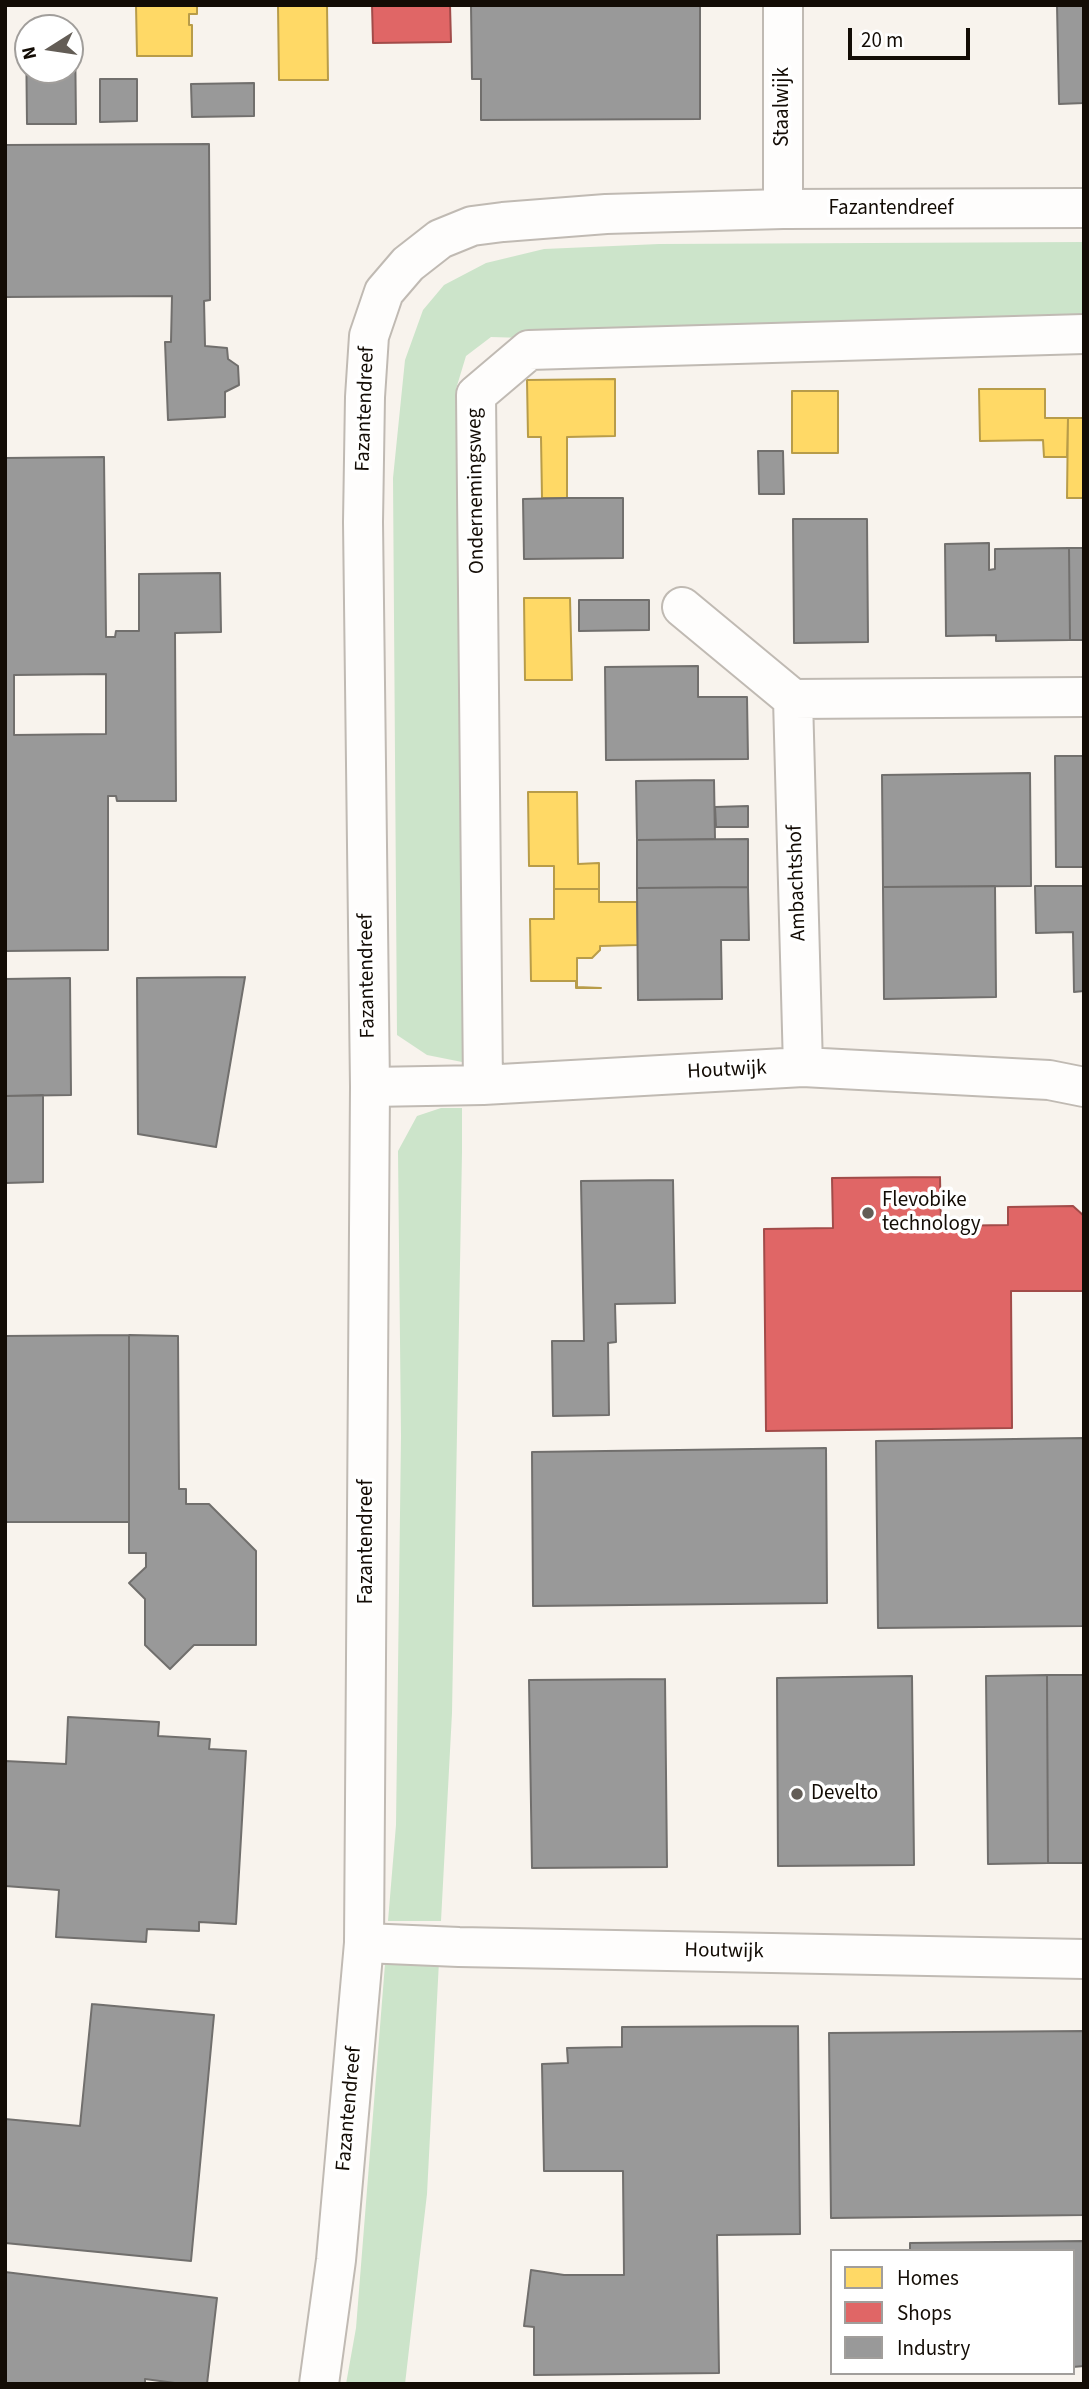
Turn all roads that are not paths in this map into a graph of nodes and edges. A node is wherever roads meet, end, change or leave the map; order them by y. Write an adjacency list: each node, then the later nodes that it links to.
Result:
1 (783, 5): 3 (street, Staalwijk)
2 (1084, 208): 3 (street, Fazantendreef)
3 (783, 209): 10 (street, Fazantendreef)
4 (1084, 334): 9 (street, Ondernemingsweg)
5 (682, 607): 7 (street)
6 (1084, 697): 7 (street)
7 (793, 699): 8 (street, Ambachtshof)
8 (803, 1067): 9 (street, Houtwijk); 11 (street, Houtwijk)
9 (483, 1085): 10 (street, Houtwijk)
10 (370, 1087): 12 (street, Fazantendreef)
11 (1084, 1087)
12 (364, 1943): 13 (street, Houtwijk); 14 (street, Fazantendreef)
13 (1084, 1959)
14 (319, 2384)

